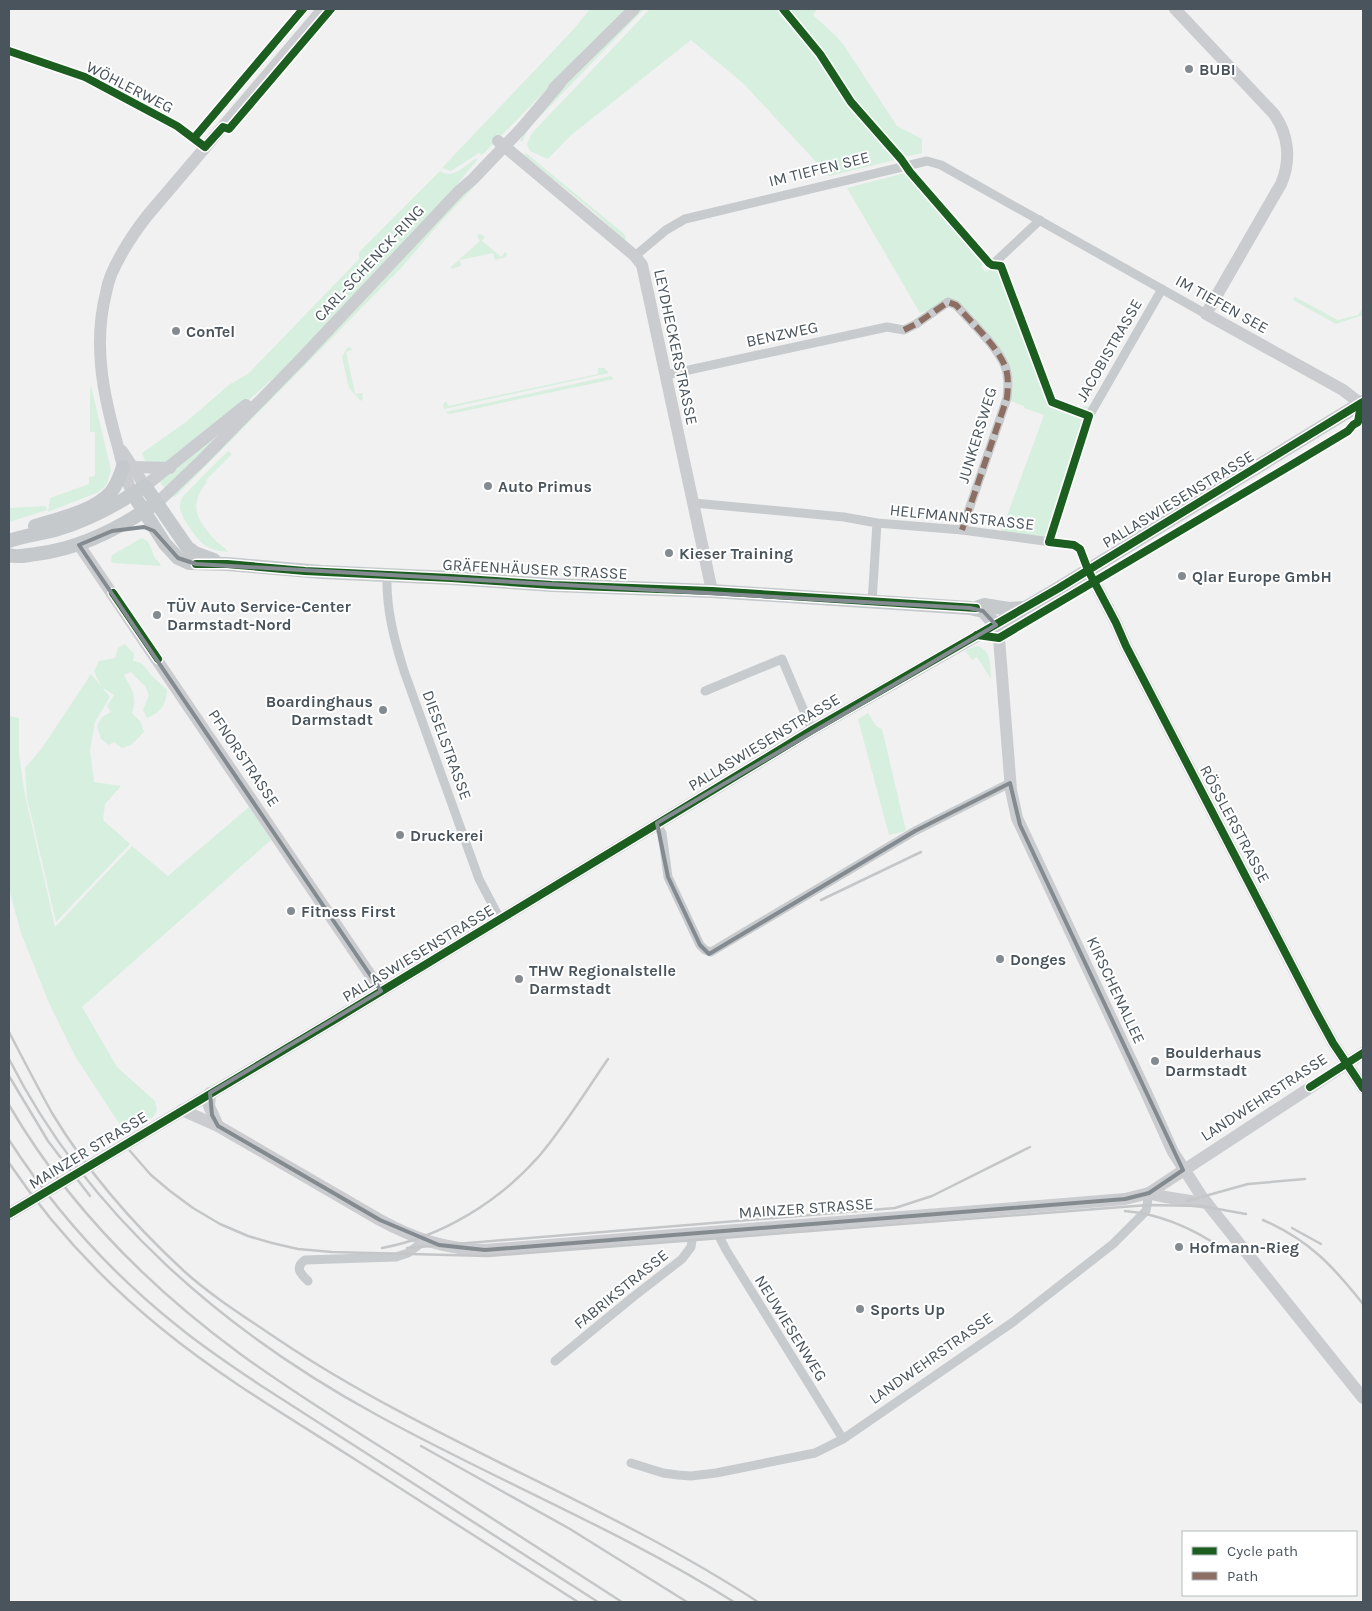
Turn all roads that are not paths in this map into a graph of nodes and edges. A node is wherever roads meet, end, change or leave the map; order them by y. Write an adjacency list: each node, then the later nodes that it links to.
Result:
1 (323, 9): 6 (street)
2 (634, 9): 5 (street, CARL-SCHENCK-RING)
3 (1175, 9): 11 (street)
4 (9, 51): 6 (street, WÖHLERWEG)
5 (502, 144): 8 (street, LEYDHECKERSTRASSE); 13 (street, CARL-SCHENCK-RING)
6 (205, 147): 18 (street)
7 (1040, 220): 8 (street, IM TIEFEN SEE); 9 (street); 10 (street, IM TIEFEN SEE)
8 (635, 256): 14 (street, LEYDHECKERSTRASSE)
9 (992, 265)
10 (1162, 289): 11 (street, IM TIEFEN SEE); 17 (street, JACOBISTRASSE)
11 (1206, 314): 15 (street, IM TIEFEN SEE)
12 (904, 330): 14 (street, BENZWEG); 26 (street, JUNKERSWEG)
13 (302, 358): 19 (street, CARL-SCHENCK-RING); 21 (street, CARL-SCHENCK-RING)
14 (666, 375): 22 (street, LEYDHECKERSTRASSE)
15 (1362, 403): 34 (main road, PALLASWIESENSTRASSE)
16 (1068, 408): 17 (street)
17 (1089, 416): 30 (street, JACOBISTRASSE)
18 (128, 467): 19 (street); 20 (street); 29 (main road)
19 (170, 468): 20 (street, CARL-SCHENCK-RING)
20 (139, 490): 21 (main road, GRÄFENHÄUSER STRASSE); 23 (main road, GRÄFENHÄUSER STRASSE); 25 (main road)
21 (157, 503): 23 (main road); 33 (main road, GRÄFENHÄUSER STRASSE)
22 (694, 503): 24 (street, HELFMANNSTRASSE); 36 (street, LEYDHECKERSTRASSE)
23 (144, 512): 27 (main road); 28 (main road, GRÄFENHÄUSER STRASSE)
24 (877, 523): 26 (street, HELFMANNSTRASSE); 37 (street, HELFMANNSTRASSE)
25 (70, 525): 29 (main road); 31 (main road)
26 (962, 530): 30 (street, HELFMANNSTRASSE)
27 (112, 531): 28 (main road); 31 (main road)
28 (160, 538): 33 (main road, GRÄFENHÄUSER STRASSE)
29 (11, 540)
30 (1049, 542): 34 (street, HELFMANNSTRASSE)
31 (79, 544): 32 (main road); 46 (street, PFNORSTRASSE)
32 (9, 555)
33 (227, 564): 35 (main road, GRÄFENHÄUSER STRASSE)
34 (1088, 570): 38 (main road, PALLASWIESENSTRASSE); 48 (street, RÖSSLERSTRASSE)
35 (387, 575): 36 (main road, GRÄFENHÄUSER STRASSE); 45 (street, DIESELSTRASSE)
36 (712, 591): 37 (main road, GRÄFENHÄUSER STRASSE)
37 (872, 602): 39 (main road, GRÄFENHÄUSER STRASSE)
38 (1026, 607): 39 (main road, GRÄFENHÄUSER STRASSE); 40 (main road, PALLASWIESENSTRASSE)
39 (976, 608): 40 (main road)
40 (996, 625): 42 (street, PALLASWIESENSTRASSE); 43 (street, KIRSCHENALLEE)
41 (705, 691): 42 (street)
42 (812, 730): 44 (street, PALLASWIESENSTRASSE)
43 (1010, 783): 44 (street); 53 (street, KIRSCHENALLEE)
44 (656, 823): 45 (street, PALLASWIESENSTRASSE)
45 (500, 919): 46 (street, PALLASWIESENSTRASSE)
46 (381, 991): 50 (street, PALLASWIESENSTRASSE)
47 (1363, 1052): 48 (street, LANDWEHRSTRASSE)
48 (1346, 1064): 49 (street, RÖSSLERSTRASSE); 53 (street, LANDWEHRSTRASSE)
49 (1363, 1088)
50 (210, 1093): 51 (street, PALLASWIESENSTRASSE); 52 (street)
51 (182, 1110): 52 (street, MAINZER STRASSE); 56 (street, MAINZER STRASSE)
52 (218, 1126): 59 (street, MAINZER STRASSE)
53 (1183, 1170): 54 (street, MAINZER STRASSE); 55 (street, KIRSCHENALLEE)
54 (1149, 1193): 55 (street); 57 (street, MAINZER STRASSE); 63 (street, LANDWEHRSTRASSE)
55 (1206, 1203): 62 (street, KIRSCHENALLEE)
56 (9, 1214)
57 (718, 1231): 58 (street, MAINZER STRASSE); 63 (street, NEUWIESENWEG)
58 (693, 1233): 59 (street, MAINZER STRASSE); 61 (street, FABRIKSTRASSE)
59 (424, 1240): 60 (street)
60 (308, 1281)
61 (555, 1361)
62 (1363, 1398)
63 (843, 1439): 64 (street, LANDWEHRSTRASSE)
64 (631, 1463)

